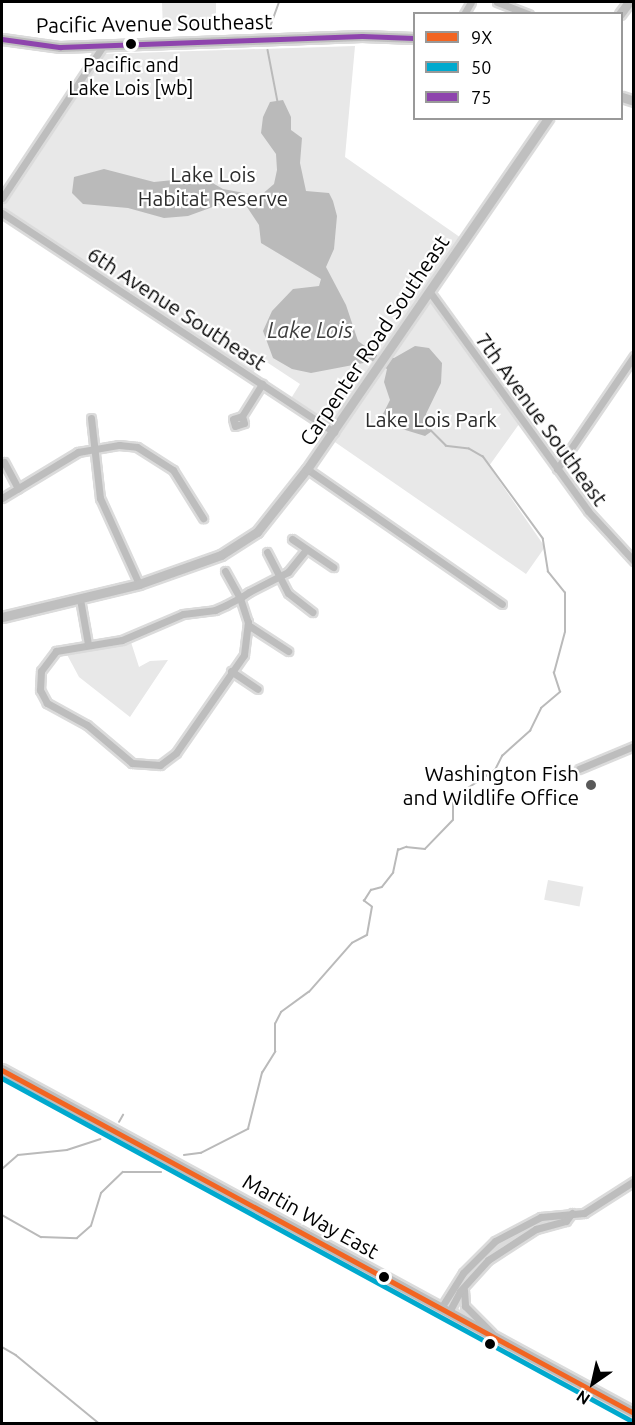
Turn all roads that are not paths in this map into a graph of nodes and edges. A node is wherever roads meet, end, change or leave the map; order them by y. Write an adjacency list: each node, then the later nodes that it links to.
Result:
1 (497, 2): 3 (street)
2 (523, 2): 3 (street)
3 (520, 10): 4 (street)
4 (524, 12)
5 (413, 38): 7 (main road, Pacific Avenue Southeast)
6 (2, 39): 7 (main road, Pacific Avenue Southeast)
7 (103, 46): 9 (street)
8 (547, 120): 11 (main road, Carpenter Road Southeast)
9 (2, 198)
10 (2, 213): 13 (street, 6th Avenue Southeast)
11 (429, 291): 16 (main road, Carpenter Road Southeast); 20 (street, 7th Avenue Southeast)
12 (633, 356): 20 (street)
13 (262, 384): 14 (street); 16 (street, 6th Avenue Southeast)
14 (242, 416)
15 (92, 418): 17 (street)
16 (334, 432): 19 (main road, Carpenter Road Southeast)
17 (96, 447): 21 (street); 23 (street); 31 (street)
18 (4, 462): 21 (street)
19 (307, 469): 31 (main road, Carpenter Road Southeast); 34 (street)
20 (557, 469): 27 (street, 7th Avenue Southeast)
21 (18, 488): 22 (street)
22 (2, 498)
23 (203, 518)
24 (292, 539): 25 (street)
25 (306, 549): 28 (street); 30 (street)
26 (267, 552): 30 (street)
27 (633, 561)
28 (333, 567)
29 (225, 571): 32 (street)
30 (278, 576): 32 (street); 35 (street)
31 (139, 584): 33 (main road, Carpenter Road Southeast)
32 (240, 598): 37 (street); 38 (street)
33 (80, 599): 36 (main road, Carpenter Road Southeast); 38 (street)
34 (502, 604)
35 (312, 612)
36 (2, 617)
37 (248, 625): 39 (street); 40 (street)
38 (88, 644): 40 (street)
39 (288, 651)
40 (231, 671): 41 (street)
41 (258, 689)
42 (633, 746): 43 (street)
43 (579, 770)
44 (2, 1070): 48 (main road, Martin Way East)
45 (633, 1181): 46 (street)
46 (572, 1213): 47 (street); 48 (street)
47 (467, 1282): 48 (street); 49 (street)
48 (445, 1310): 49 (main road, Martin Way East)
49 (495, 1337): 50 (main road, Martin Way East)
50 (633, 1413)

